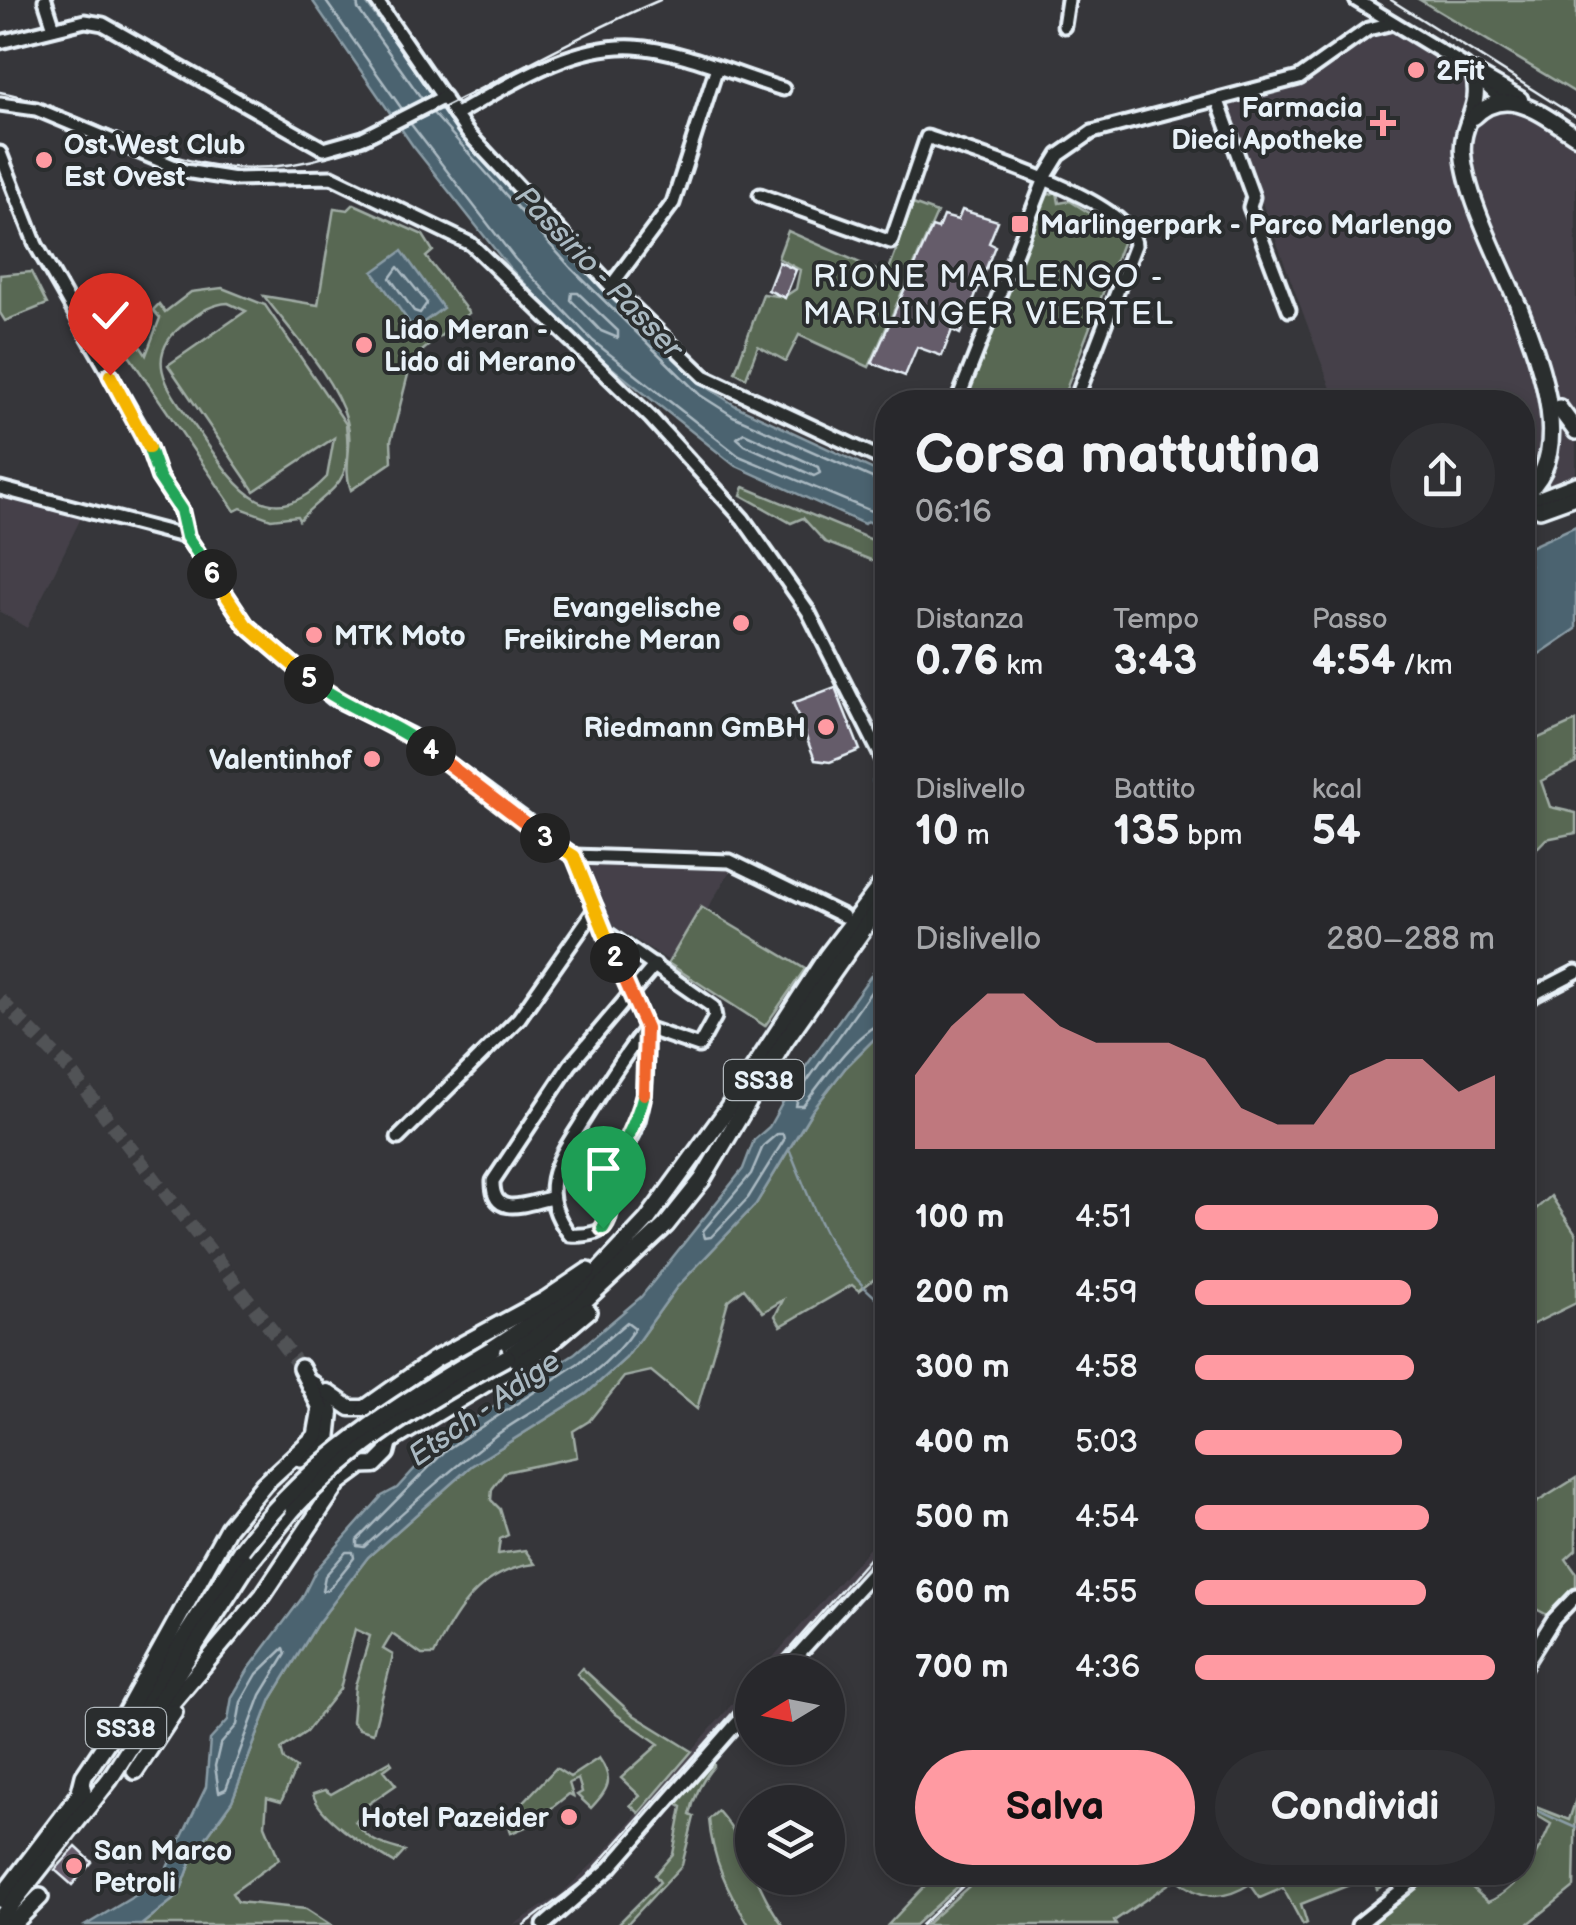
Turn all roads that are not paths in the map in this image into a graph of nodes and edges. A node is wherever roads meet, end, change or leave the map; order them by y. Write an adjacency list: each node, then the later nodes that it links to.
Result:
1 (45, 0): 7 (street)
2 (376, 0): 13 (street)
3 (1068, 0): 6 (street)
4 (1358, 1): 5 (street); 8 (street)
5 (1394, 23): 8 (street); 11 (street)
6 (1064, 26)
7 (54, 28): 9 (street); 13 (street)
8 (1368, 28): 14 (street)
9 (0, 42)
10 (716, 70): 12 (street); 18 (street); 24 (street)
11 (1473, 72): 15 (street); 17 (main road); 19 (main road)
12 (783, 89)
13 (441, 99): 18 (street)
14 (1218, 101): 22 (street); 26 (street)
15 (1502, 101): 17 (main road); 19 (main road)
16 (0, 104): 39 (street)
17 (1532, 108): 20 (main road)
18 (455, 114): 24 (street)
19 (1470, 122): 25 (main road)
20 (1576, 136)
21 (0, 153): 38 (street)
22 (1046, 176): 23 (street); 27 (street); 28 (street)
23 (760, 195)
24 (610, 286): 31 (street)
25 (1518, 307): 29 (highway)
26 (1290, 310)
27 (962, 390)
28 (1080, 390)
29 (1556, 405): 30 (highway); 34 (highway)
30 (1576, 431)
31 (875, 456)
32 (1576, 485): 36 (highway)
33 (0, 488): 38 (street)
34 (1535, 489)
35 (1576, 496): 37 (highway)
36 (1535, 501)
37 (1535, 511)
38 (187, 537): 40 (street)
39 (875, 744)
40 (574, 856): 42 (street); 44 (street)
41 (875, 894): 53 (highway, SS38)
42 (596, 908): 45 (street); 51 (street)
43 (875, 912): 54 (highway, SS38)
44 (843, 916)
45 (604, 931): 46 (street); 48 (street)
46 (655, 965): 48 (street); 50 (street)
47 (1576, 972): 49 (street)
48 (629, 993): 50 (street); 52 (street)
49 (1535, 993)
50 (646, 1028): 52 (street); 52 (street)
51 (398, 1138)
52 (551, 1198)
53 (613, 1257): 55 (highway, SS38); 57 (highway)
54 (633, 1259): 55 (highway, SS38); 59 (highway)
55 (499, 1353): 69 (highway, SS38, bridge); 70 (highway, SS38, bridge)
56 (301, 1368): 57 (main road); 58 (main road); 61 (highway)
57 (358, 1408): 58 (main road)
58 (330, 1431): 61 (highway)
59 (390, 1441): 60 (main road)
60 (351, 1467): 64 (highway)
61 (279, 1471): 70 (highway)
62 (875, 1570): 66 (street)
63 (1576, 1596): 65 (street)
64 (254, 1606): 68 (highway); 69 (highway)
65 (1535, 1650)
66 (798, 1655)
67 (735, 1725): 76 (street)
68 (135, 1772)
69 (109, 1780): 74 (highway, SS38)
70 (79, 1796): 73 (highway, SS38)
71 (1408, 1885): 77 (street)
72 (40, 1897): 75 (highway)
73 (0, 1899)
74 (0, 1919)
75 (12, 1925)
76 (544, 1925)
77 (1358, 1925)

